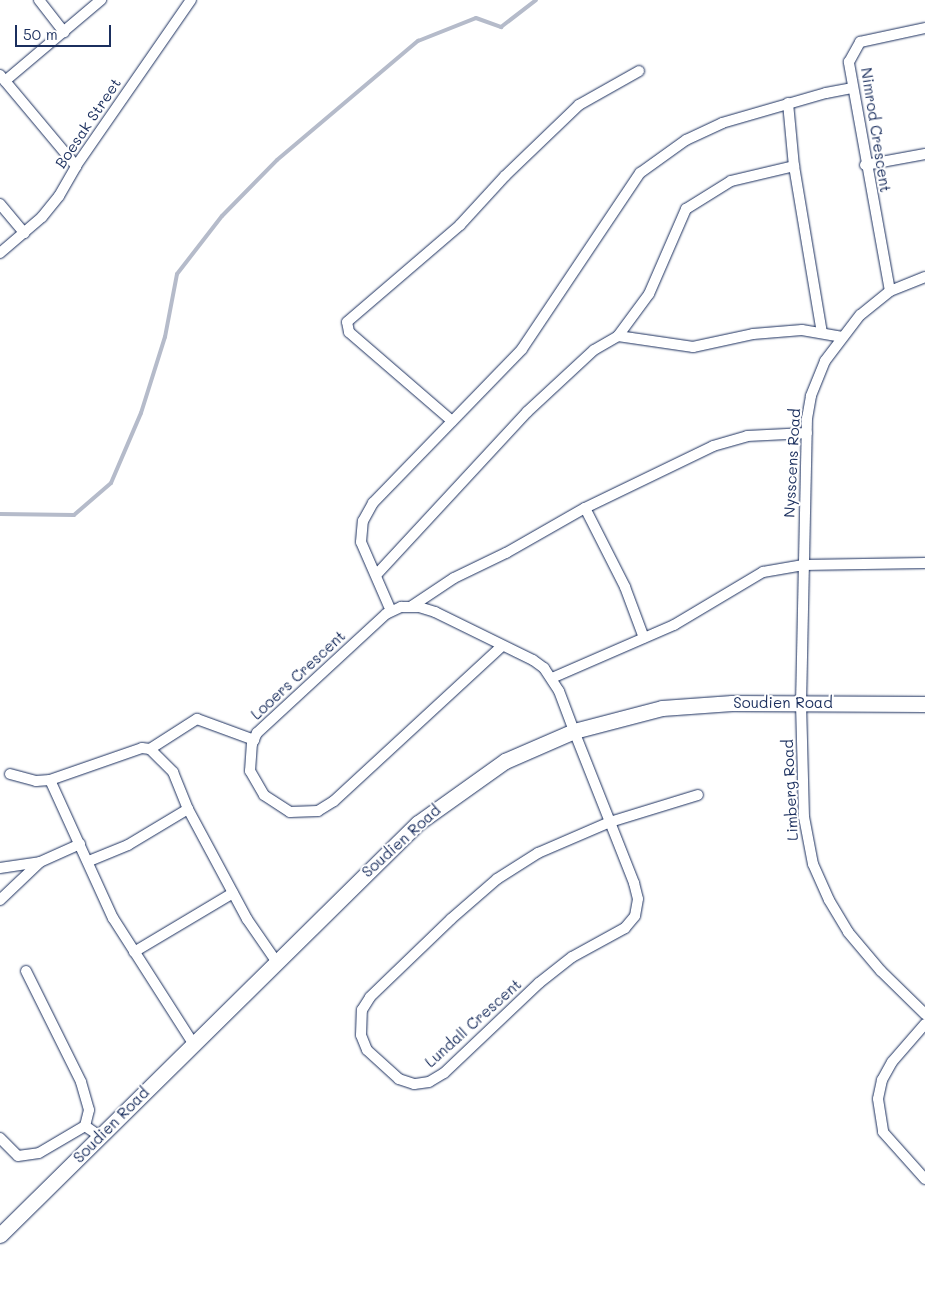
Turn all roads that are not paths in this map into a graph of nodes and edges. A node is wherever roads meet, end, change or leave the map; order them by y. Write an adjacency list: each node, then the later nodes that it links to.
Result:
1 (39, 0): 5 (street)
2 (101, 0): 5 (street)
3 (190, 0): 12 (street, Boesak Street)
4 (925, 28): 8 (street, Nimrod Crescent)
5 (64, 32): 7 (street)
6 (639, 71): 22 (street)
7 (2, 78): 12 (street)
8 (852, 88): 9 (street); 11 (street, Nimrod Crescent)
9 (788, 103): 13 (street); 22 (street)
10 (925, 154): 11 (street)
11 (866, 165): 18 (street, Nimrod Crescent)
12 (76, 166): 15 (street, Boesak Street)
13 (794, 166): 19 (street); 20 (street)
14 (0, 204): 15 (street)
15 (24, 233): 16 (street, Boesak Street)
16 (0, 253)
17 (925, 277): 18 (street, Nysscens Road)
18 (890, 291): 21 (street, Nysscens Road)
19 (822, 333): 20 (street); 21 (street)
20 (618, 336): 27 (street)
21 (842, 337): 23 (street, Nysscens Road)
22 (452, 421): 27 (street)
23 (807, 433): 24 (street); 26 (street, Nysscens Road)
24 (585, 508): 28 (street); 30 (street)
25 (925, 563): 26 (street)
26 (803, 565): 30 (street); 33 (street, Nysscens Road)
27 (377, 574): 29 (street)
28 (412, 606): 29 (street, Looers Crescent); 31 (street, Looers Crescent)
29 (391, 611): 36 (street, Looers Crescent)
30 (644, 638): 32 (street)
31 (502, 646): 32 (street, Looers Crescent); 36 (street, Looers Crescent)
32 (552, 678): 35 (street, Looers Crescent)
33 (801, 704): 34 (street, Soudien Road); 35 (street, Soudien Road); 52 (street, Limberg Road)
34 (925, 704)
35 (574, 730): 42 (street, Lundall Crescent); 50 (street, Soudien Road)
36 (254, 740): 37 (street)
37 (150, 749): 39 (street); 41 (street)
38 (10, 774): 39 (street)
39 (50, 780): 43 (street)
40 (698, 795): 42 (street)
41 (188, 809): 44 (street); 47 (street)
42 (610, 822): 42 (street, Lundall Crescent)
43 (80, 844): 44 (street); 45 (street)
44 (89, 861): 49 (street)
45 (40, 862): 46 (street); 48 (street)
46 (0, 868)
47 (233, 893): 49 (street); 50 (street)
48 (0, 900)
49 (134, 952): 54 (street)
50 (276, 961): 54 (street, Soudien Road)
51 (26, 971): 55 (street)
52 (925, 1014)
53 (925, 1024): 58 (street)
54 (193, 1043): 56 (street, Soudien Road)
55 (85, 1126): 56 (street); 57 (street)
56 (100, 1136): 59 (street, Soudien Road)
57 (0, 1138)
58 (925, 1179)
59 (0, 1235)

